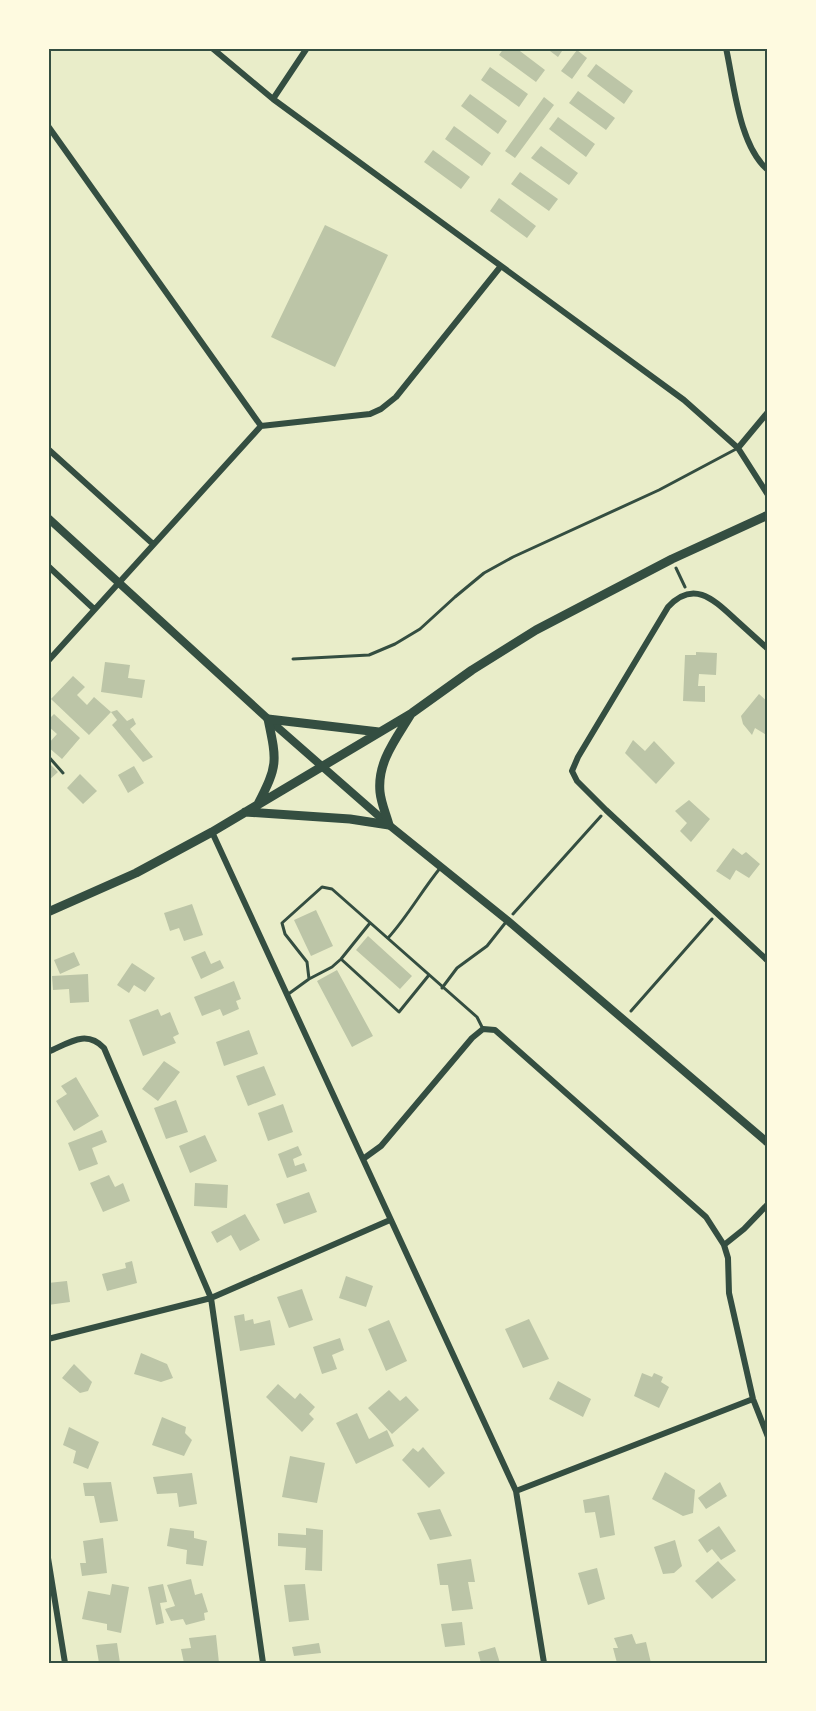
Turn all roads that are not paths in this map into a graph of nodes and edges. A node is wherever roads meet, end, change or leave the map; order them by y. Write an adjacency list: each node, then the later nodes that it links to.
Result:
1 (212, 48): 4 (street)
2 (307, 48): 4 (street)
3 (726, 48): 6 (street)
4 (273, 99): 7 (street)
5 (48, 126): 9 (street)
6 (768, 170)
7 (501, 266): 9 (street); 10 (street)
8 (768, 412): 10 (street)
9 (261, 426): 15 (street)
10 (738, 448): 12 (street); 20 (lane)
11 (48, 449): 15 (street)
12 (768, 495)
13 (768, 515): 22 (main road)
14 (48, 518): 17 (main road)
15 (153, 544): 17 (street)
16 (48, 566): 18 (street)
17 (120, 582): 18 (street); 23 (main road)
18 (94, 609): 21 (street)
19 (768, 649): 38 (street)
20 (293, 659)
21 (48, 661)
22 (412, 713): 24 (main road); 30 (main road)
23 (268, 719): 24 (main road); 26 (main road); 28 (main road)
24 (380, 732): 26 (main road)
25 (48, 756): 27 (lane)
26 (322, 766): 28 (main road); 30 (main road)
27 (63, 773)
28 (258, 804): 29 (main road)
29 (245, 812): 30 (main road); 31 (main road)
30 (389, 825): 32 (main road)
31 (212, 832): 33 (main road); 42 (street)
32 (441, 867): 34 (main road); 36 (lane)
33 (48, 912)
34 (507, 920): 41 (lane); 45 (main road)
35 (370, 923): 36 (lane); 37 (lane); 40 (lane)
36 (388, 938): 39 (lane)
37 (341, 959): 39 (lane); 40 (lane)
38 (768, 961)
39 (429, 975): 41 (lane)
40 (309, 979): 42 (lane)
41 (442, 988): 43 (lane)
42 (287, 995): 46 (street)
43 (483, 1029): 46 (street); 49 (street)
44 (48, 1052): 50 (street)
45 (768, 1143)
46 (363, 1159): 48 (street)
47 (768, 1204): 49 (street)
48 (390, 1220): 50 (street); 54 (street)
49 (724, 1245): 52 (street)
50 (211, 1298): 51 (street); 57 (street)
51 (48, 1339)
52 (753, 1399): 53 (street); 54 (street)
53 (768, 1437)
54 (516, 1491): 58 (street)
55 (48, 1558): 56 (street)
56 (65, 1663)
57 (263, 1663)
58 (544, 1663)

